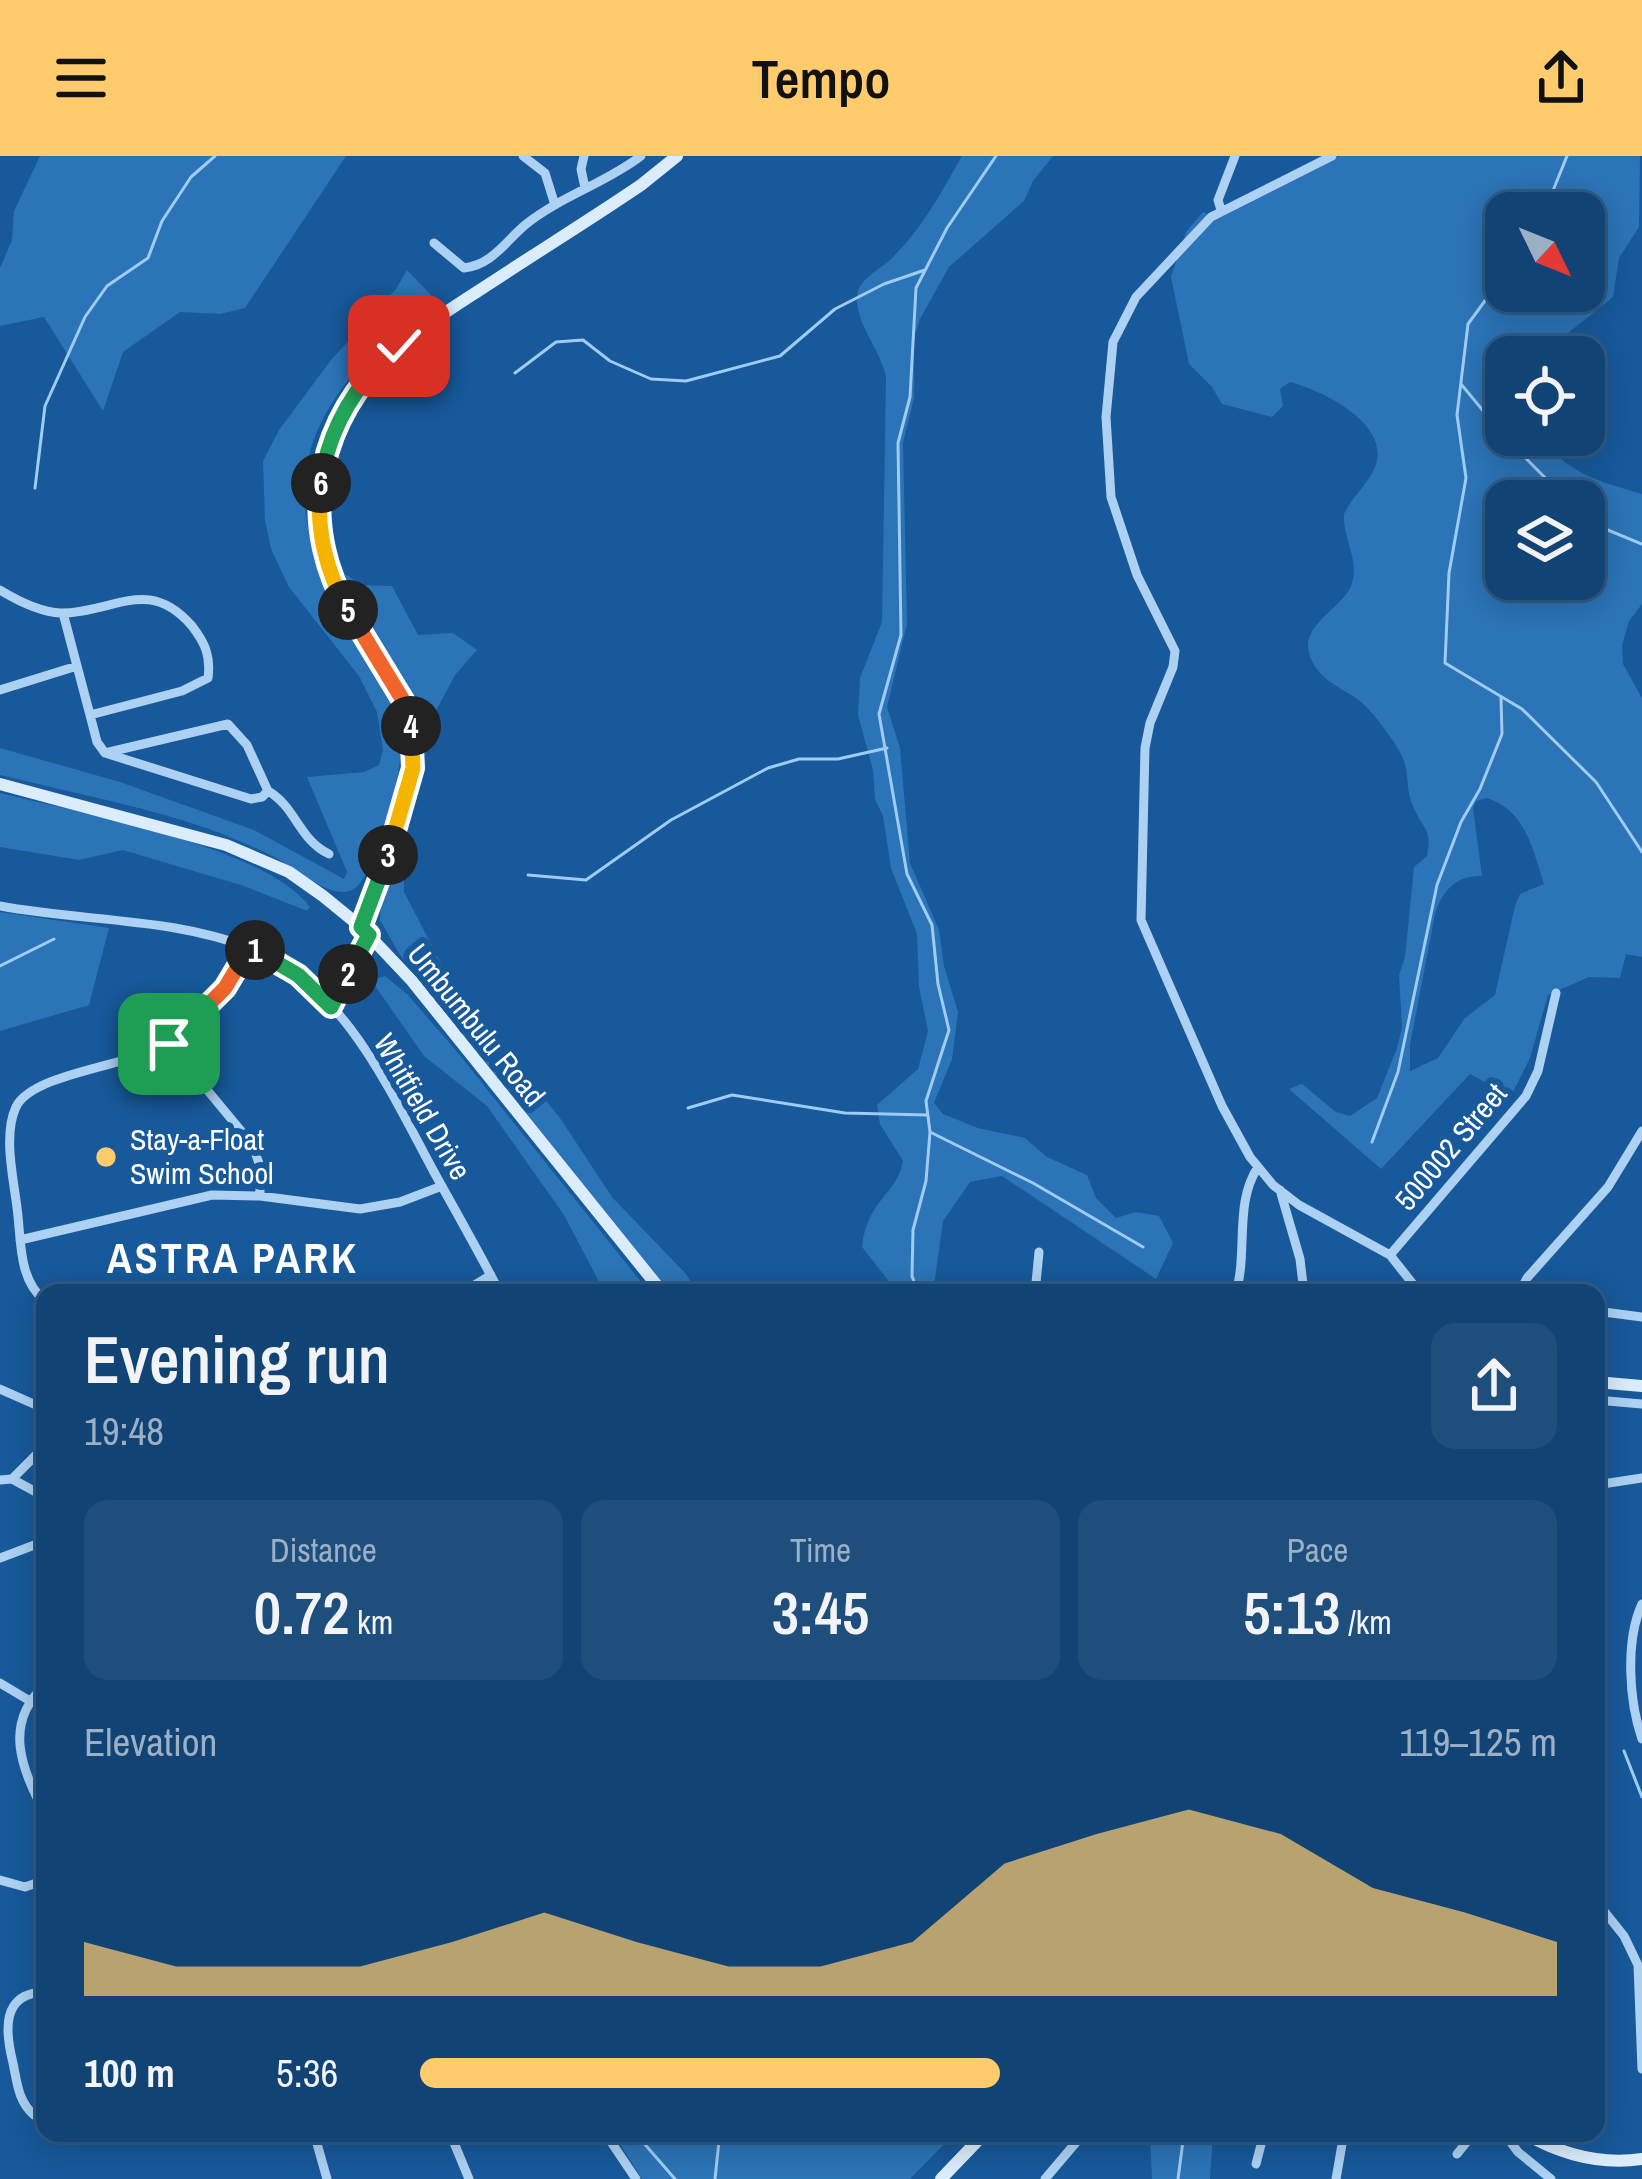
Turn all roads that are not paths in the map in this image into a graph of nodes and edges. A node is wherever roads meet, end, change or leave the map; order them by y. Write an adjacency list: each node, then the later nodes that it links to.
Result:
1 (523, 156): 8 (street)
2 (584, 156): 7 (street)
3 (641, 156): 7 (street)
4 (677, 156): 21 (main road)
5 (1235, 156): 9 (street)
6 (1332, 156): 9 (street)
7 (585, 188): 8 (street)
8 (555, 205): 10 (street)
9 (1221, 210): 27 (street)
10 (434, 243)
11 (0, 590): 12 (street)
12 (63, 613): 13 (street); 15 (street)
13 (77, 666): 14 (street); 15 (street)
14 (0, 690)
15 (89, 715): 16 (street)
16 (105, 753): 18 (street); 18 (street)
17 (0, 784): 21 (main road, Umbumbulu Road)
18 (268, 791): 19 (street)
19 (329, 854)
20 (0, 906): 22 (street, Whitfield Drive)
21 (365, 931): 24 (street); 37 (main road, Umbumbulu Road)
22 (249, 948): 24 (street, Whitfield Drive); 25 (street)
23 (1556, 993): 33 (street, 500002 Street)
24 (331, 1007): 28 (street, Whitfield Drive)
25 (169, 1044): 30 (street); 31 (street)
26 (1642, 1132): 42 (street)
27 (1258, 1167): 29 (street); 39 (street)
28 (442, 1186): 30 (street); 34 (street, Whitfield Drive)
29 (1280, 1190): 33 (street); 40 (street)
30 (260, 1196): 31 (street)
31 (20, 1240): 43 (street)
32 (1039, 1252): 38 (street)
33 (1390, 1255): 41 (street)
34 (491, 1275): 35 (street); 36 (street, Whitfield Drive)
35 (476, 1284)
36 (496, 1284)
37 (656, 1284)
38 (1036, 1284)
39 (1238, 1284)
40 (1303, 1284)
41 (1413, 1284)
42 (1524, 1284)
43 (36, 1290)
44 (1605, 1312): 45 (street)
45 (1642, 1317)
46 (1605, 1383): 47 (main road)
47 (1642, 1385)
48 (0, 1389): 51 (street)
49 (1605, 1401): 50 (street)
50 (1642, 1403)
51 (36, 1405)
52 (36, 1454): 54 (street)
53 (1642, 1478): 55 (street)
54 (6, 1480): 56 (street)
55 (1605, 1484)
56 (36, 1493)
57 (36, 1544): 58 (street)
58 (0, 1558)
59 (1642, 1604): 63 (street)
60 (0, 1683): 61 (street)
61 (36, 1694)
62 (36, 1700): 64 (street)
63 (1642, 1739)
64 (36, 1794)
65 (0, 1880): 66 (street)
66 (36, 1883)
67 (1605, 1913): 68 (street)
68 (1641, 1980): 70 (street)
69 (36, 1994): 72 (street)
70 (1641, 2047): 71 (street)
71 (1642, 2069)
72 (36, 2115)
73 (317, 2142): 87 (street)
74 (454, 2142): 88 (street)
75 (611, 2142): 89 (street)
76 (978, 2142): 86 (main road)
77 (1076, 2142): 90 (street)
78 (1262, 2142): 85 (street)
79 (1342, 2142): 91 (street)
80 (1467, 2142): 83 (street)
81 (1511, 2142): 92 (street)
82 (1542, 2142): 84 (main road)
83 (1457, 2154)
84 (1642, 2159)
85 (1256, 2164)
86 (950, 2176)
87 (327, 2179)
88 (469, 2179)
89 (636, 2179)
90 (1045, 2179)
91 (1336, 2179)
92 (1551, 2179)

